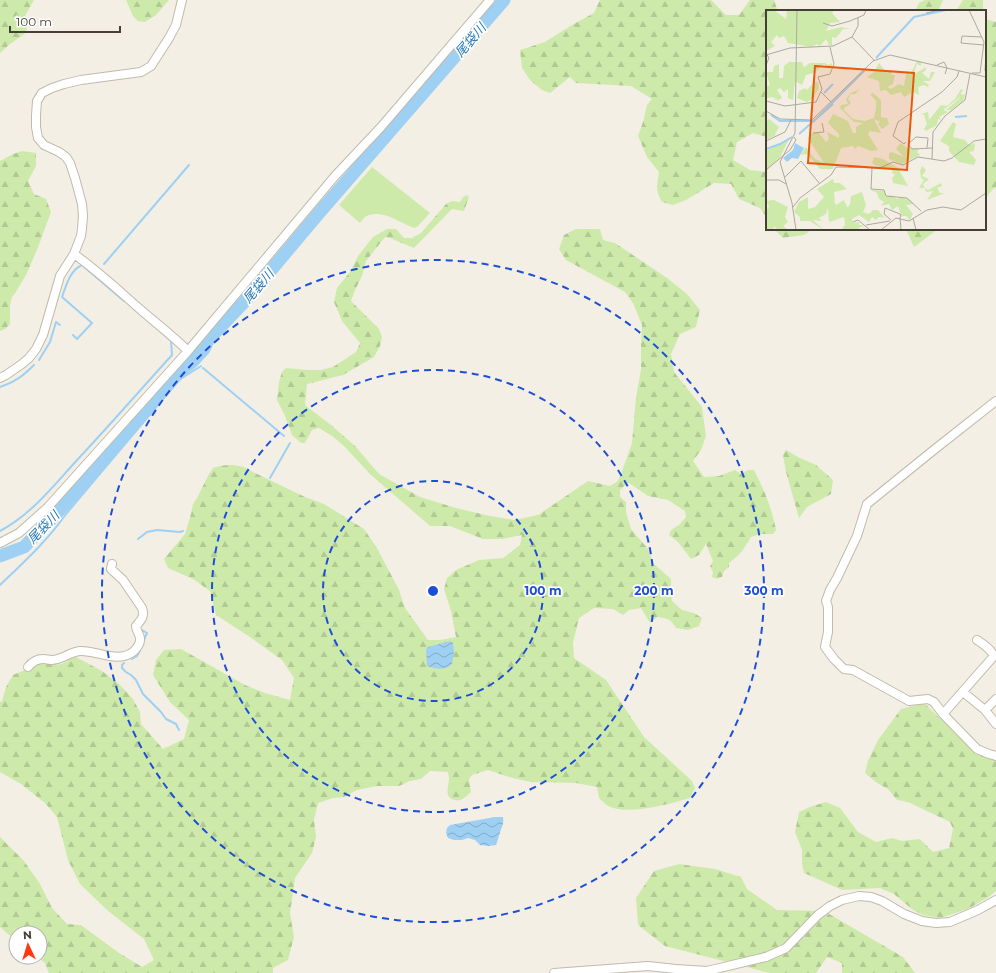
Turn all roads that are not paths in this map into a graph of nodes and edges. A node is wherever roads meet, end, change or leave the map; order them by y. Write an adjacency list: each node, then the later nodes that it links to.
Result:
1 (182, 0): 3 (street)
2 (490, 0): 4 (street)
3 (74, 254): 4 (street); 5 (street)
4 (188, 351): 7 (street)
5 (0, 378)
6 (996, 402): 14 (street)
7 (0, 543)
8 (112, 564): 10 (street)
9 (976, 640): 11 (street)
10 (28, 667)
11 (963, 692): 13 (street); 14 (street)
12 (996, 699): 13 (street)
13 (985, 710): 15 (street)
14 (944, 714): 16 (street)
15 (996, 724)
16 (996, 756)
17 (996, 900): 18 (street)
18 (554, 973)

